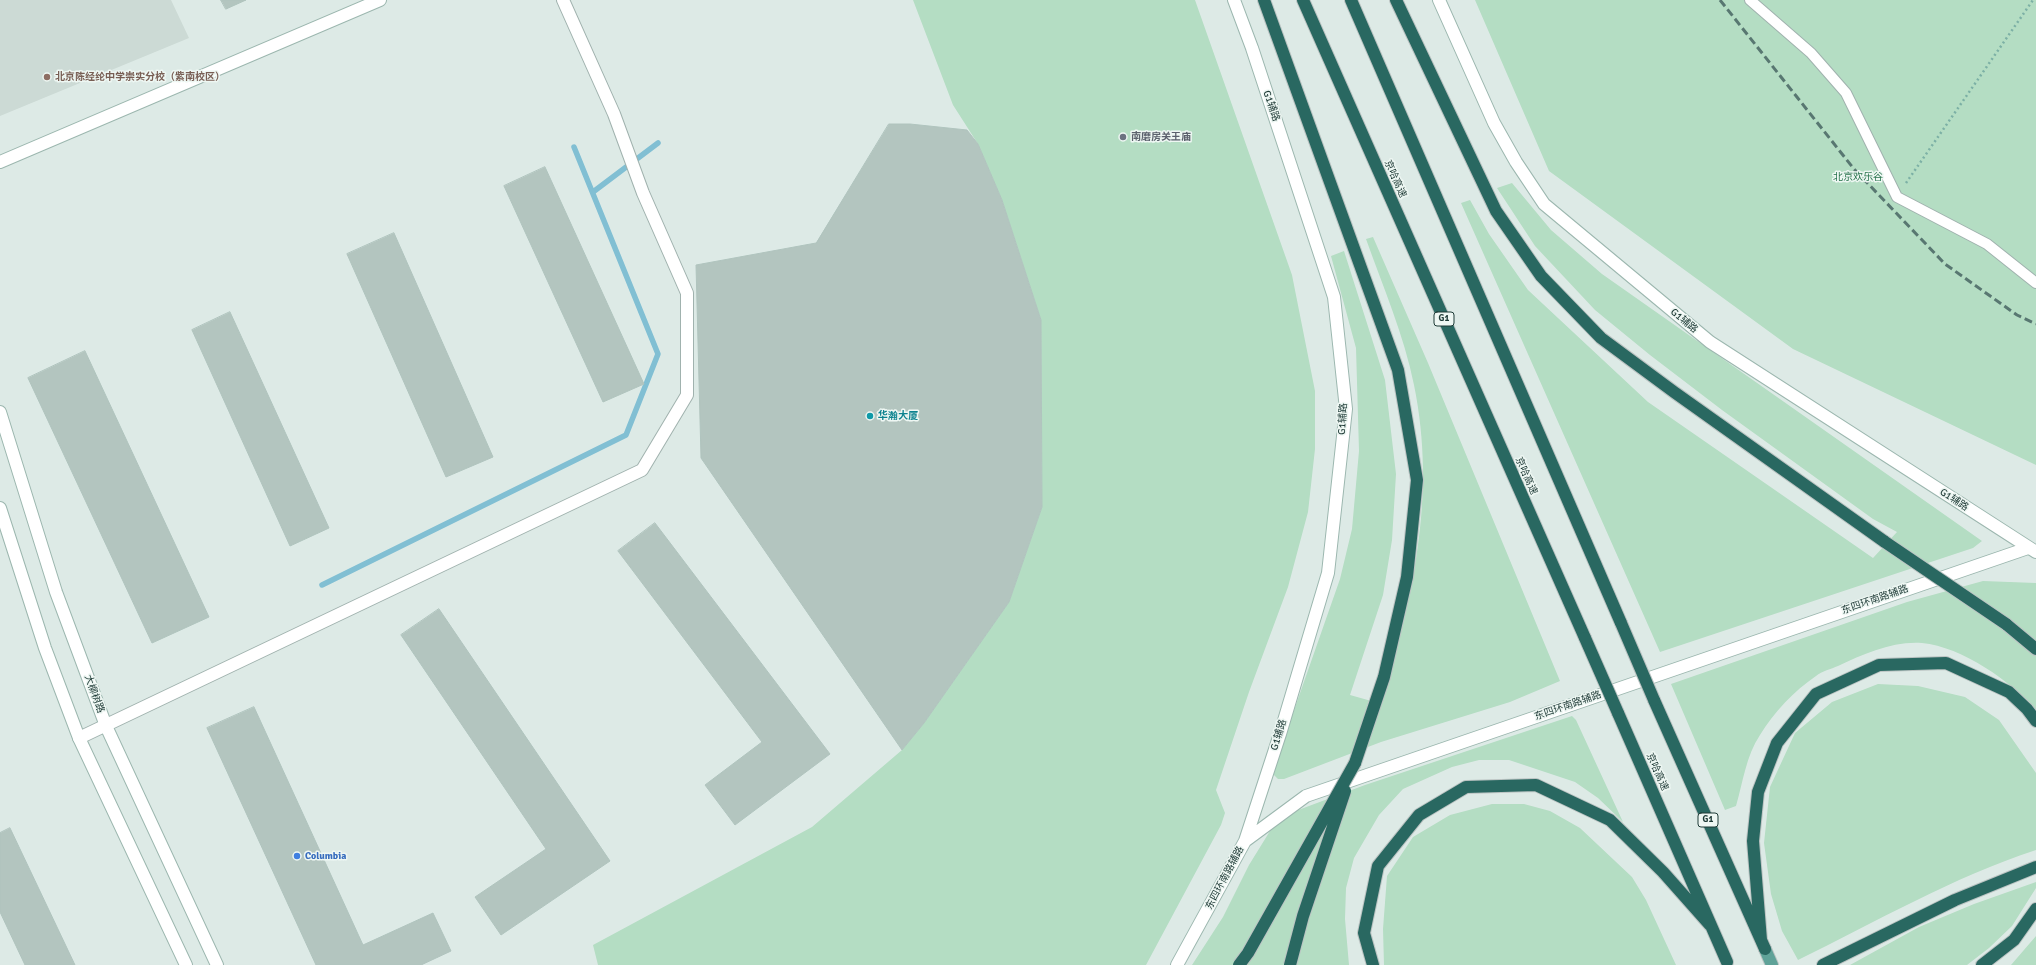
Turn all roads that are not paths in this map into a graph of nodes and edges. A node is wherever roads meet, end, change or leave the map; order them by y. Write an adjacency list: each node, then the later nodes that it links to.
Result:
1 (380, 0): 10 (street)
2 (563, 0): 19 (street)
3 (1234, 0): 22 (street, G1辅路)
4 (1264, 0): 21 (highway)
5 (1303, 0): 25 (highway, 京哈高速 / G1, bridge)
6 (1351, 0): 26 (highway, G1, bridge)
7 (1396, 0): 15 (highway, bridge)
8 (1439, 0): 14 (street, G1辅路)
9 (1750, 0): 11 (lane)
10 (0, 162)
11 (2036, 283)
12 (0, 412): 19 (street, 大柳树路)
13 (0, 508): 20 (street)
14 (2032, 550): 22 (street, 东四环南路辅路)
15 (2006, 624): 16 (highway); 17 (highway)
16 (2036, 638)
17 (2036, 649)
18 (2036, 721): 26 (highway)
19 (106, 726): 20 (street); 29 (street, 大柳树路)
20 (79, 738): 28 (street)
21 (1355, 763): 31 (highway, bridge); 32 (highway, bridge)
22 (1245, 841): 30 (street, 东四环南路辅路)
23 (2036, 867): 35 (highway)
24 (2036, 909): 36 (highway)
25 (1710, 925): 27 (highway, 京哈高速 / G1); 33 (highway)
26 (1763, 944): 34 (main road)
27 (1727, 963)
28 (186, 965)
29 (217, 965)
30 (1177, 965)
31 (1239, 965)
32 (1290, 965)
33 (1373, 965)
34 (1772, 965)
35 (1823, 965)
36 (1982, 965)

